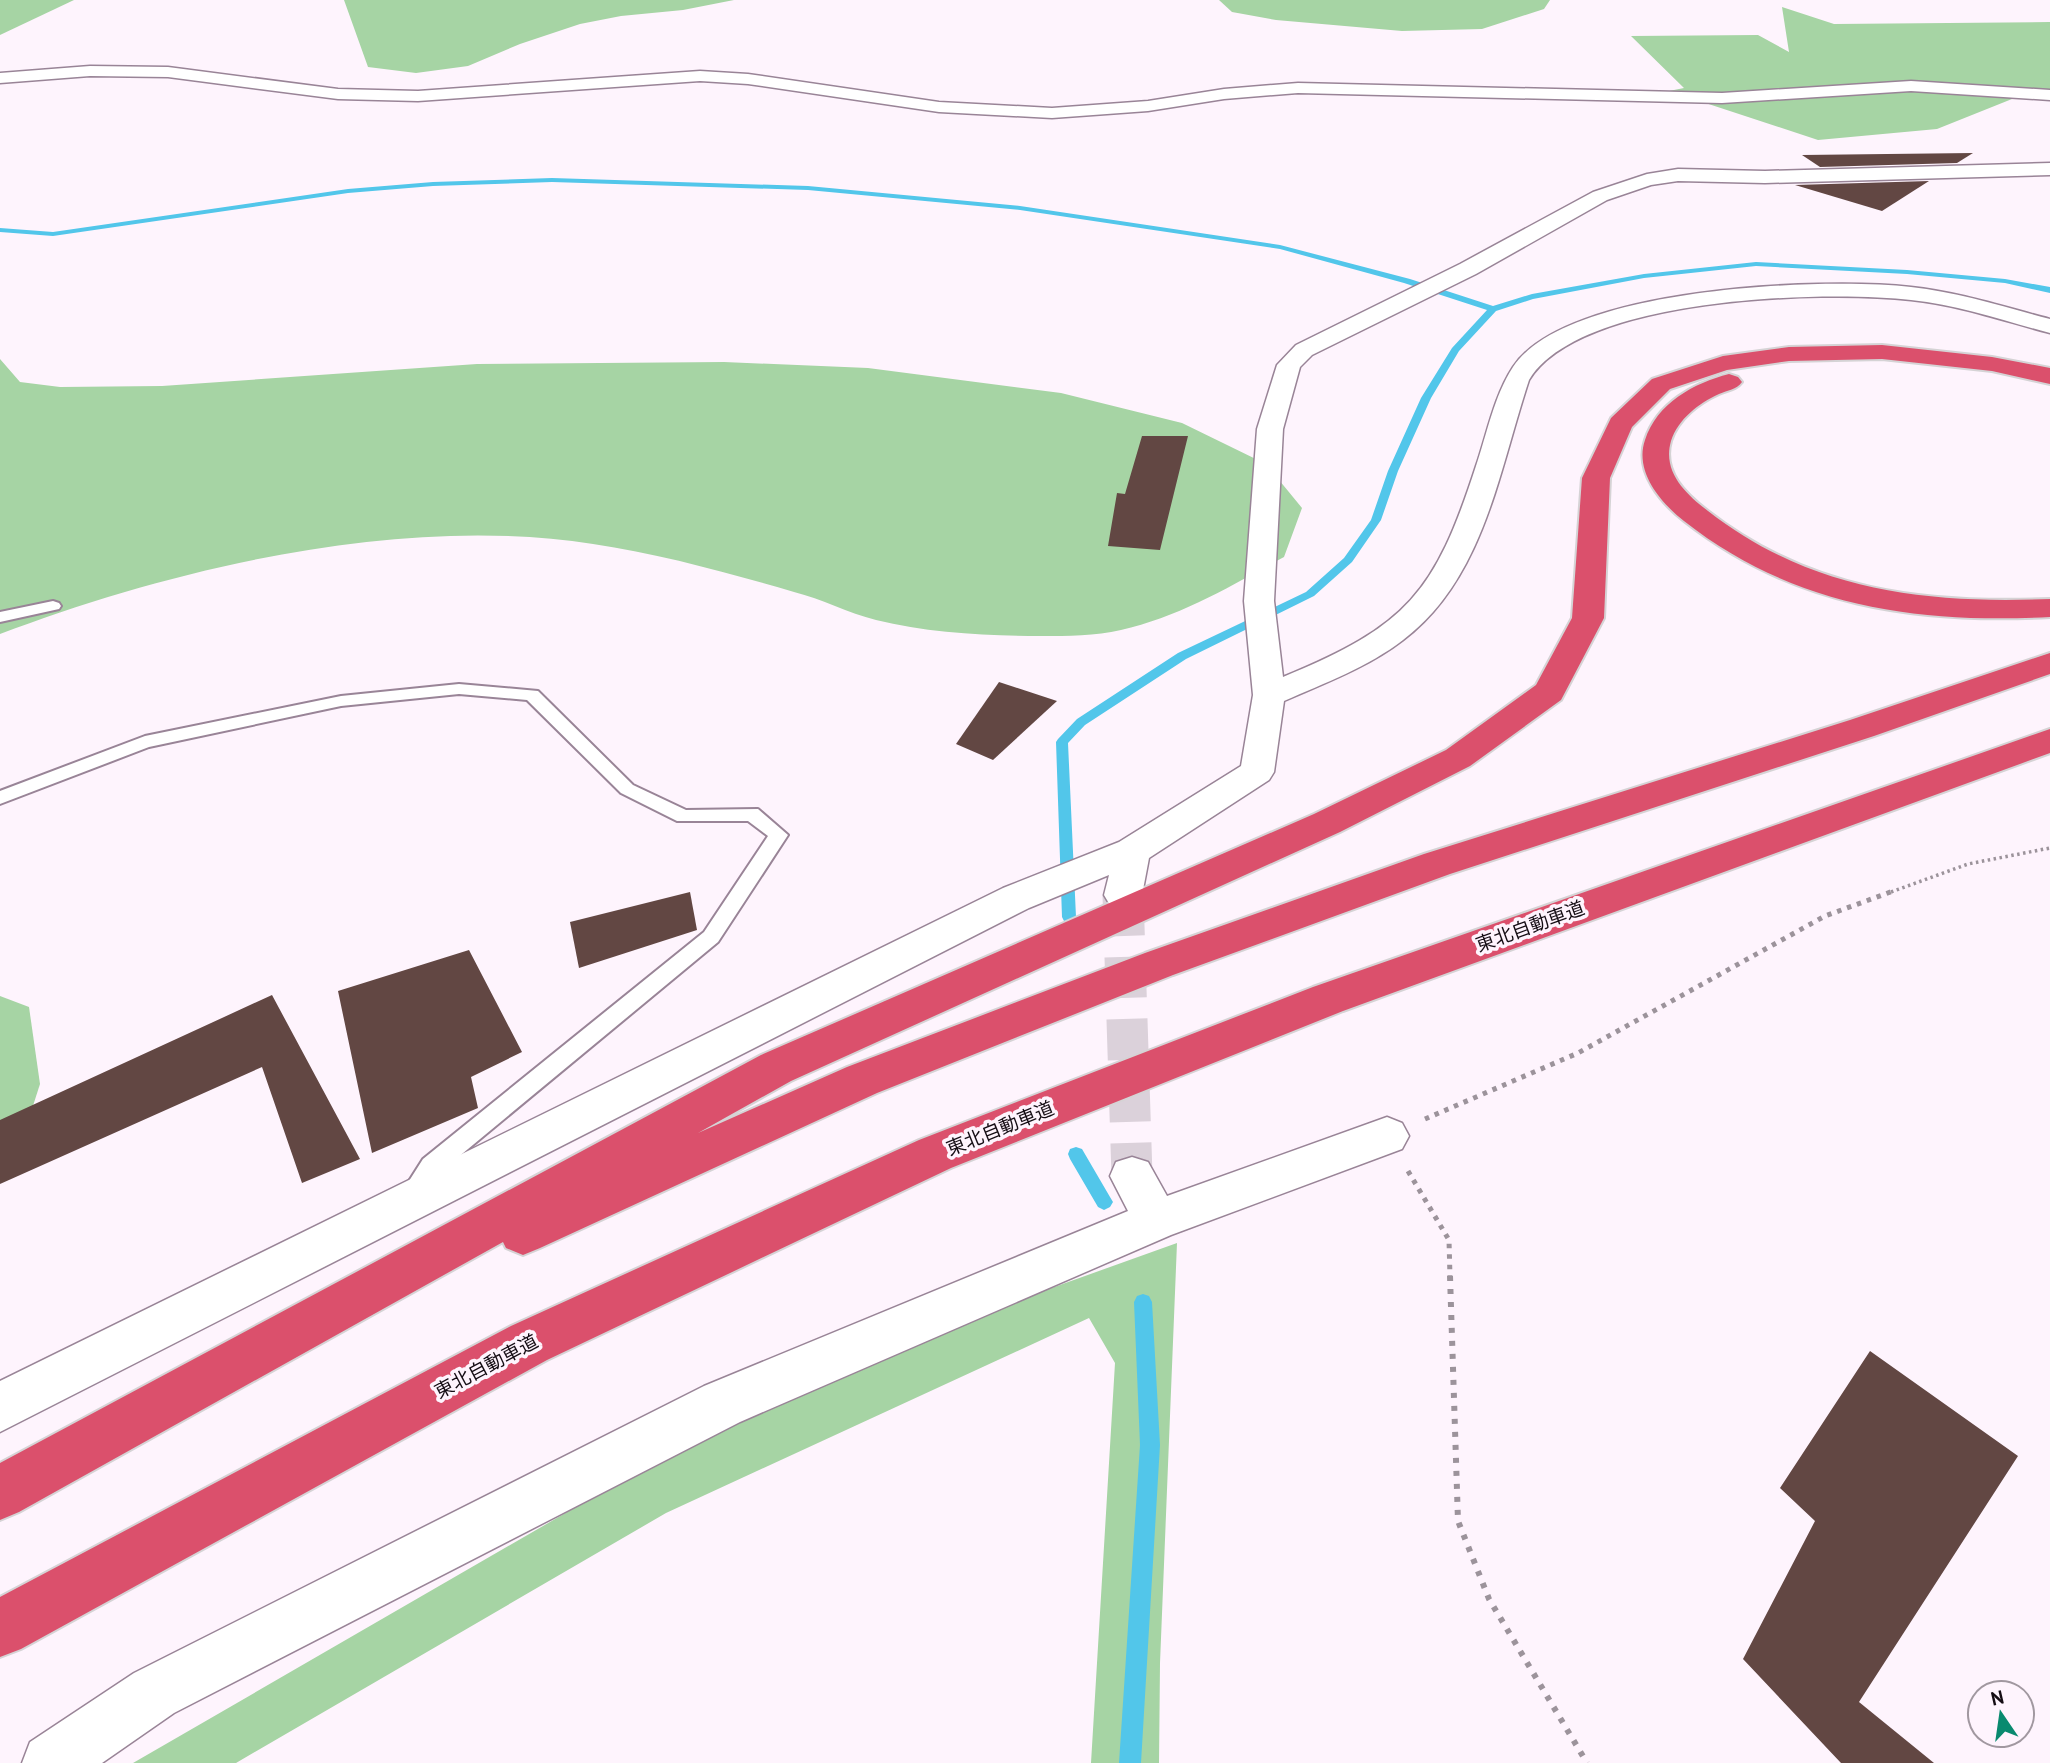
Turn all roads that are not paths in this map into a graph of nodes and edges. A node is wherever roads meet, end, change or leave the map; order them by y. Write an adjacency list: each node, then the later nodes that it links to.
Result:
1 (0, 78): 2 (street)
2 (2050, 95)
3 (2050, 169): 11 (street)
4 (2050, 326): 11 (street)
5 (2050, 376): 23 (highway)
6 (2050, 389): 8 (highway)
7 (53, 606): 9 (lane)
8 (2050, 608)
9 (0, 617)
10 (2050, 663): 23 (highway)
11 (1269, 695): 16 (street)
12 (2050, 740): 15 (highway, 東北自動車道)
13 (2050, 763): 15 (highway)
14 (0, 798): 20 (lane)
15 (1778, 837): 24 (highway, 東北自動車道)
16 (1132, 852): 17 (street); 20 (street)
17 (1123, 895)
18 (1387, 1136): 21 (street)
19 (1132, 1176): 21 (street)
20 (407, 1203): 22 (street)
21 (1156, 1220): 25 (street)
22 (0, 1407)
23 (0, 1495)
24 (0, 1628)
25 (51, 1763)

